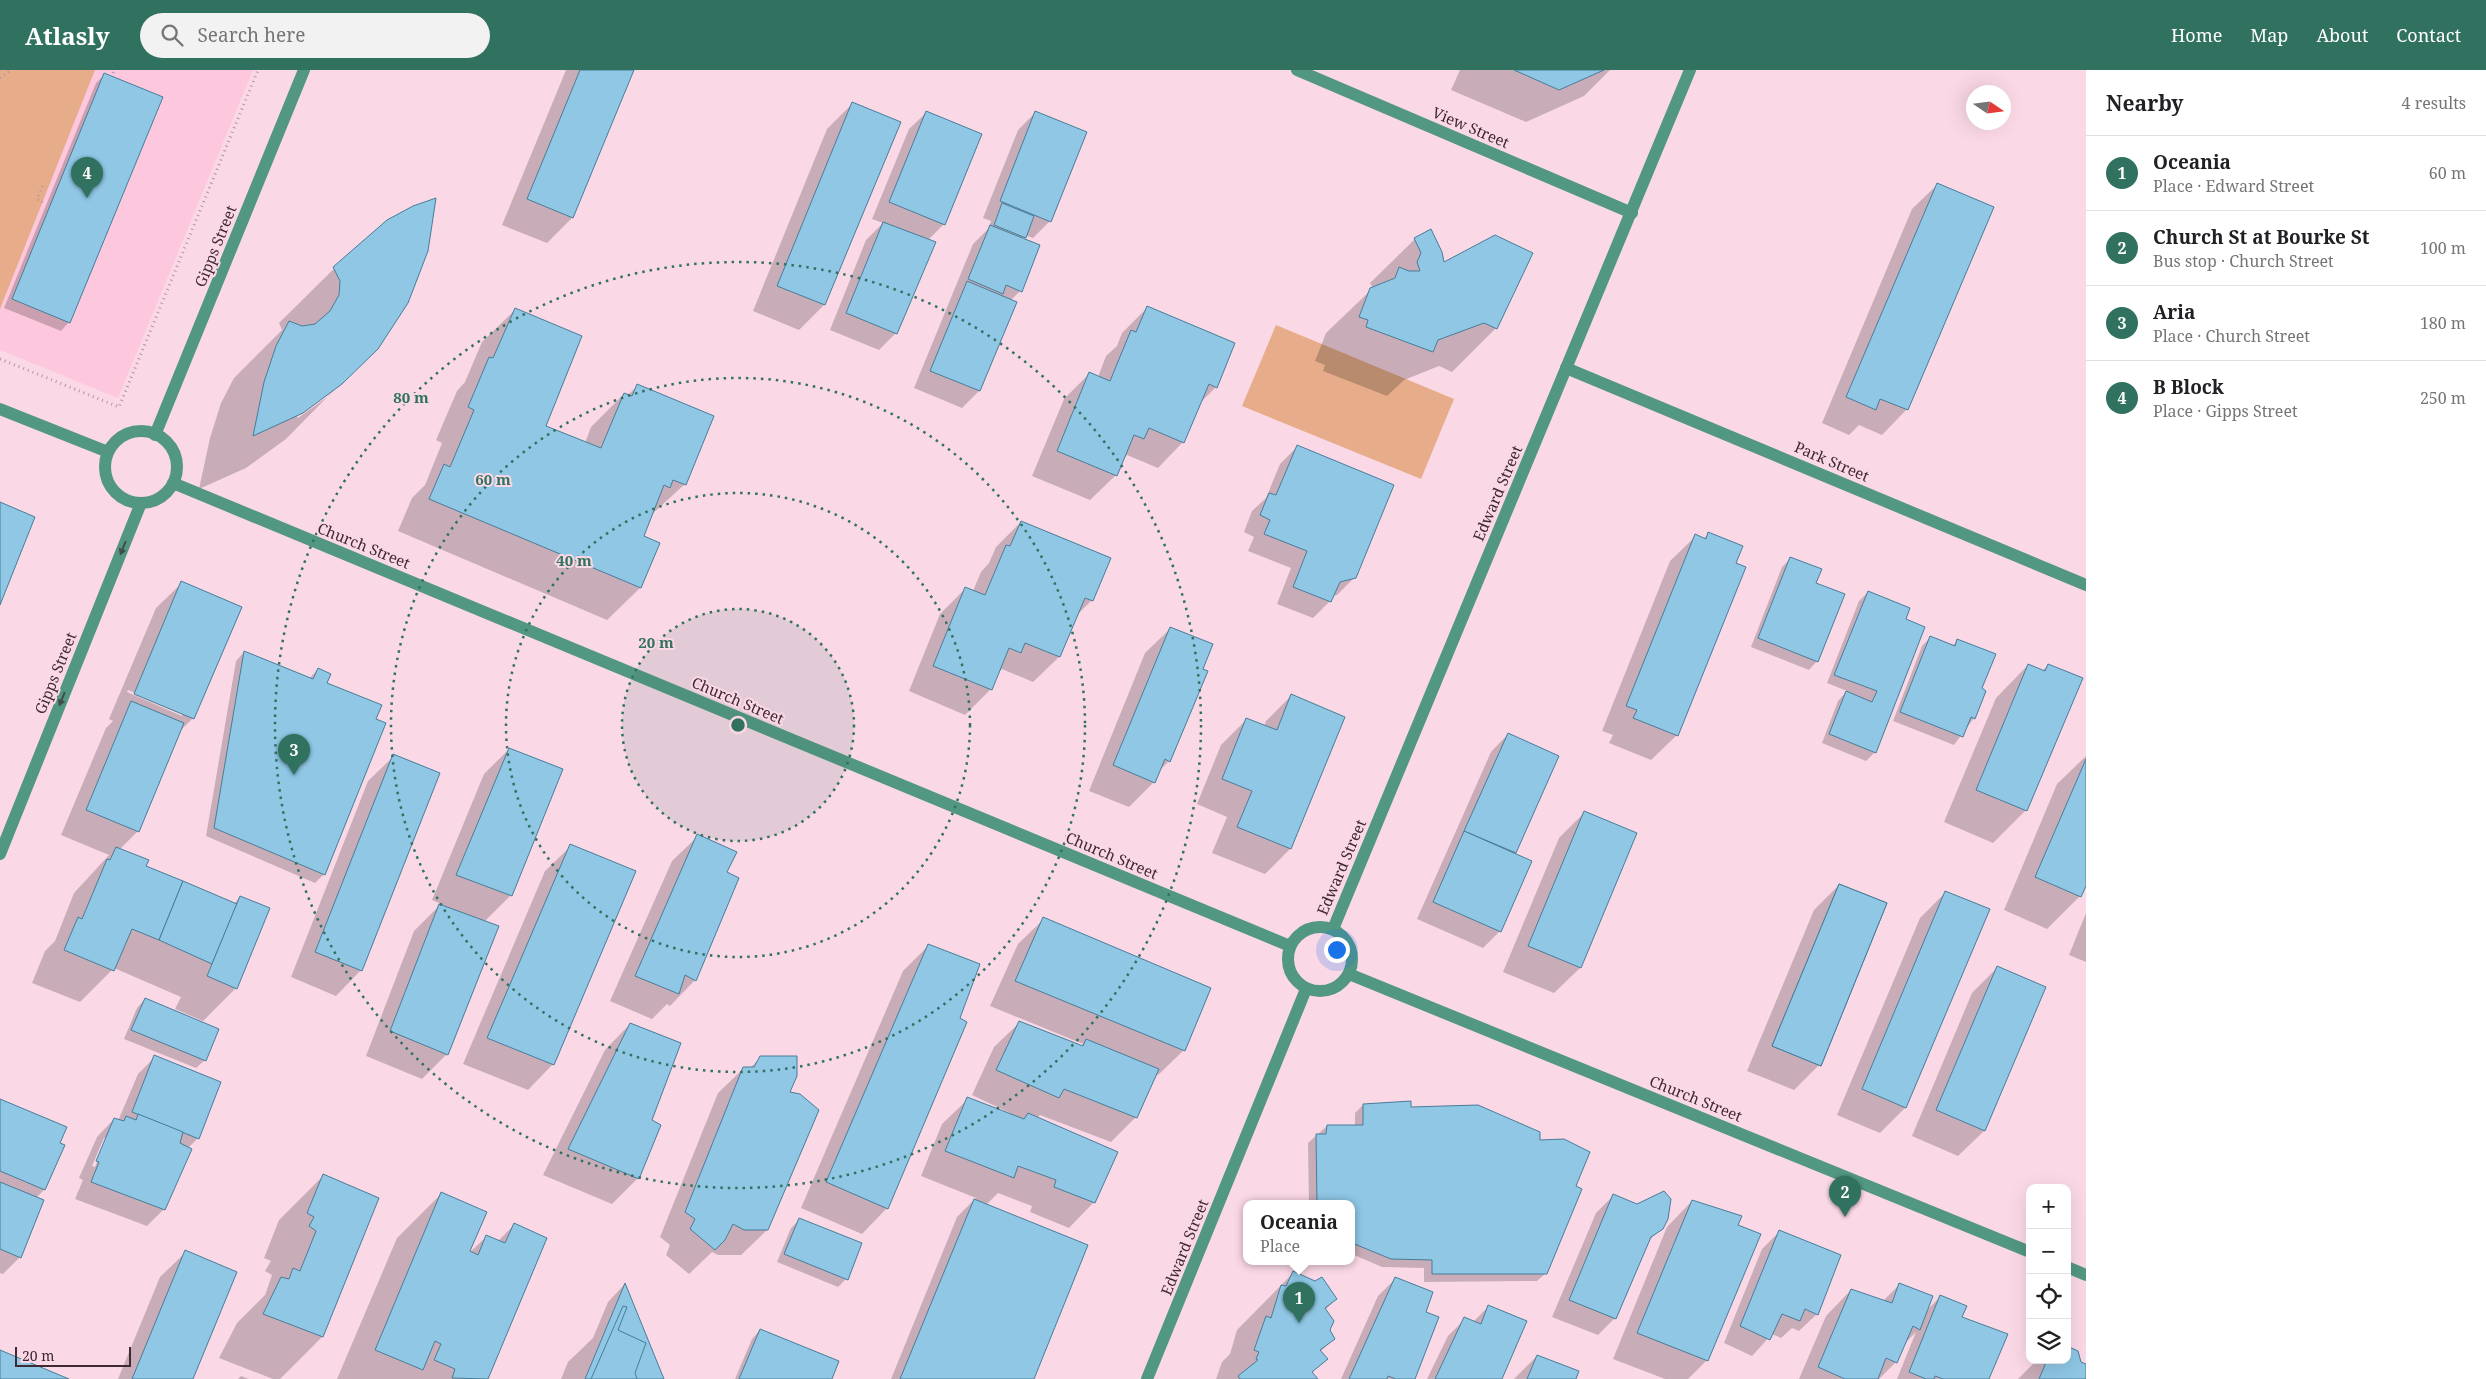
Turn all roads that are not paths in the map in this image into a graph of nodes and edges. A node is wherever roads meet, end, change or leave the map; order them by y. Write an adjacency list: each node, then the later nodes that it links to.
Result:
1 (304, 70): 7 (street, Gipps Street)
2 (1297, 70): 4 (street, View Street)
3 (1690, 70): 4 (street, Edward Street)
4 (1632, 213): 5 (street, Edward Street)
5 (1566, 368): 11 (street, Park Street); 13 (street, Edward Street)
6 (0, 409): 8 (street)
7 (155, 435): 8 (street); 9 (street)
8 (108, 452): 10 (street)
9 (173, 483): 10 (street); 14 (street, Church Street)
10 (141, 503): 12 (street, Gipps Street, one-way to 12)
11 (2086, 585)
12 (0, 854)
13 (1333, 928): 14 (street); 15 (street)
14 (1290, 946): 16 (street)
15 (1349, 974): 16 (street); 17 (street, Church Street)
16 (1306, 988): 20 (street, Edward Street)
17 (2026, 1250)
18 (2071, 1269): 19 (street)
19 (2086, 1275)
20 (1147, 1379)

